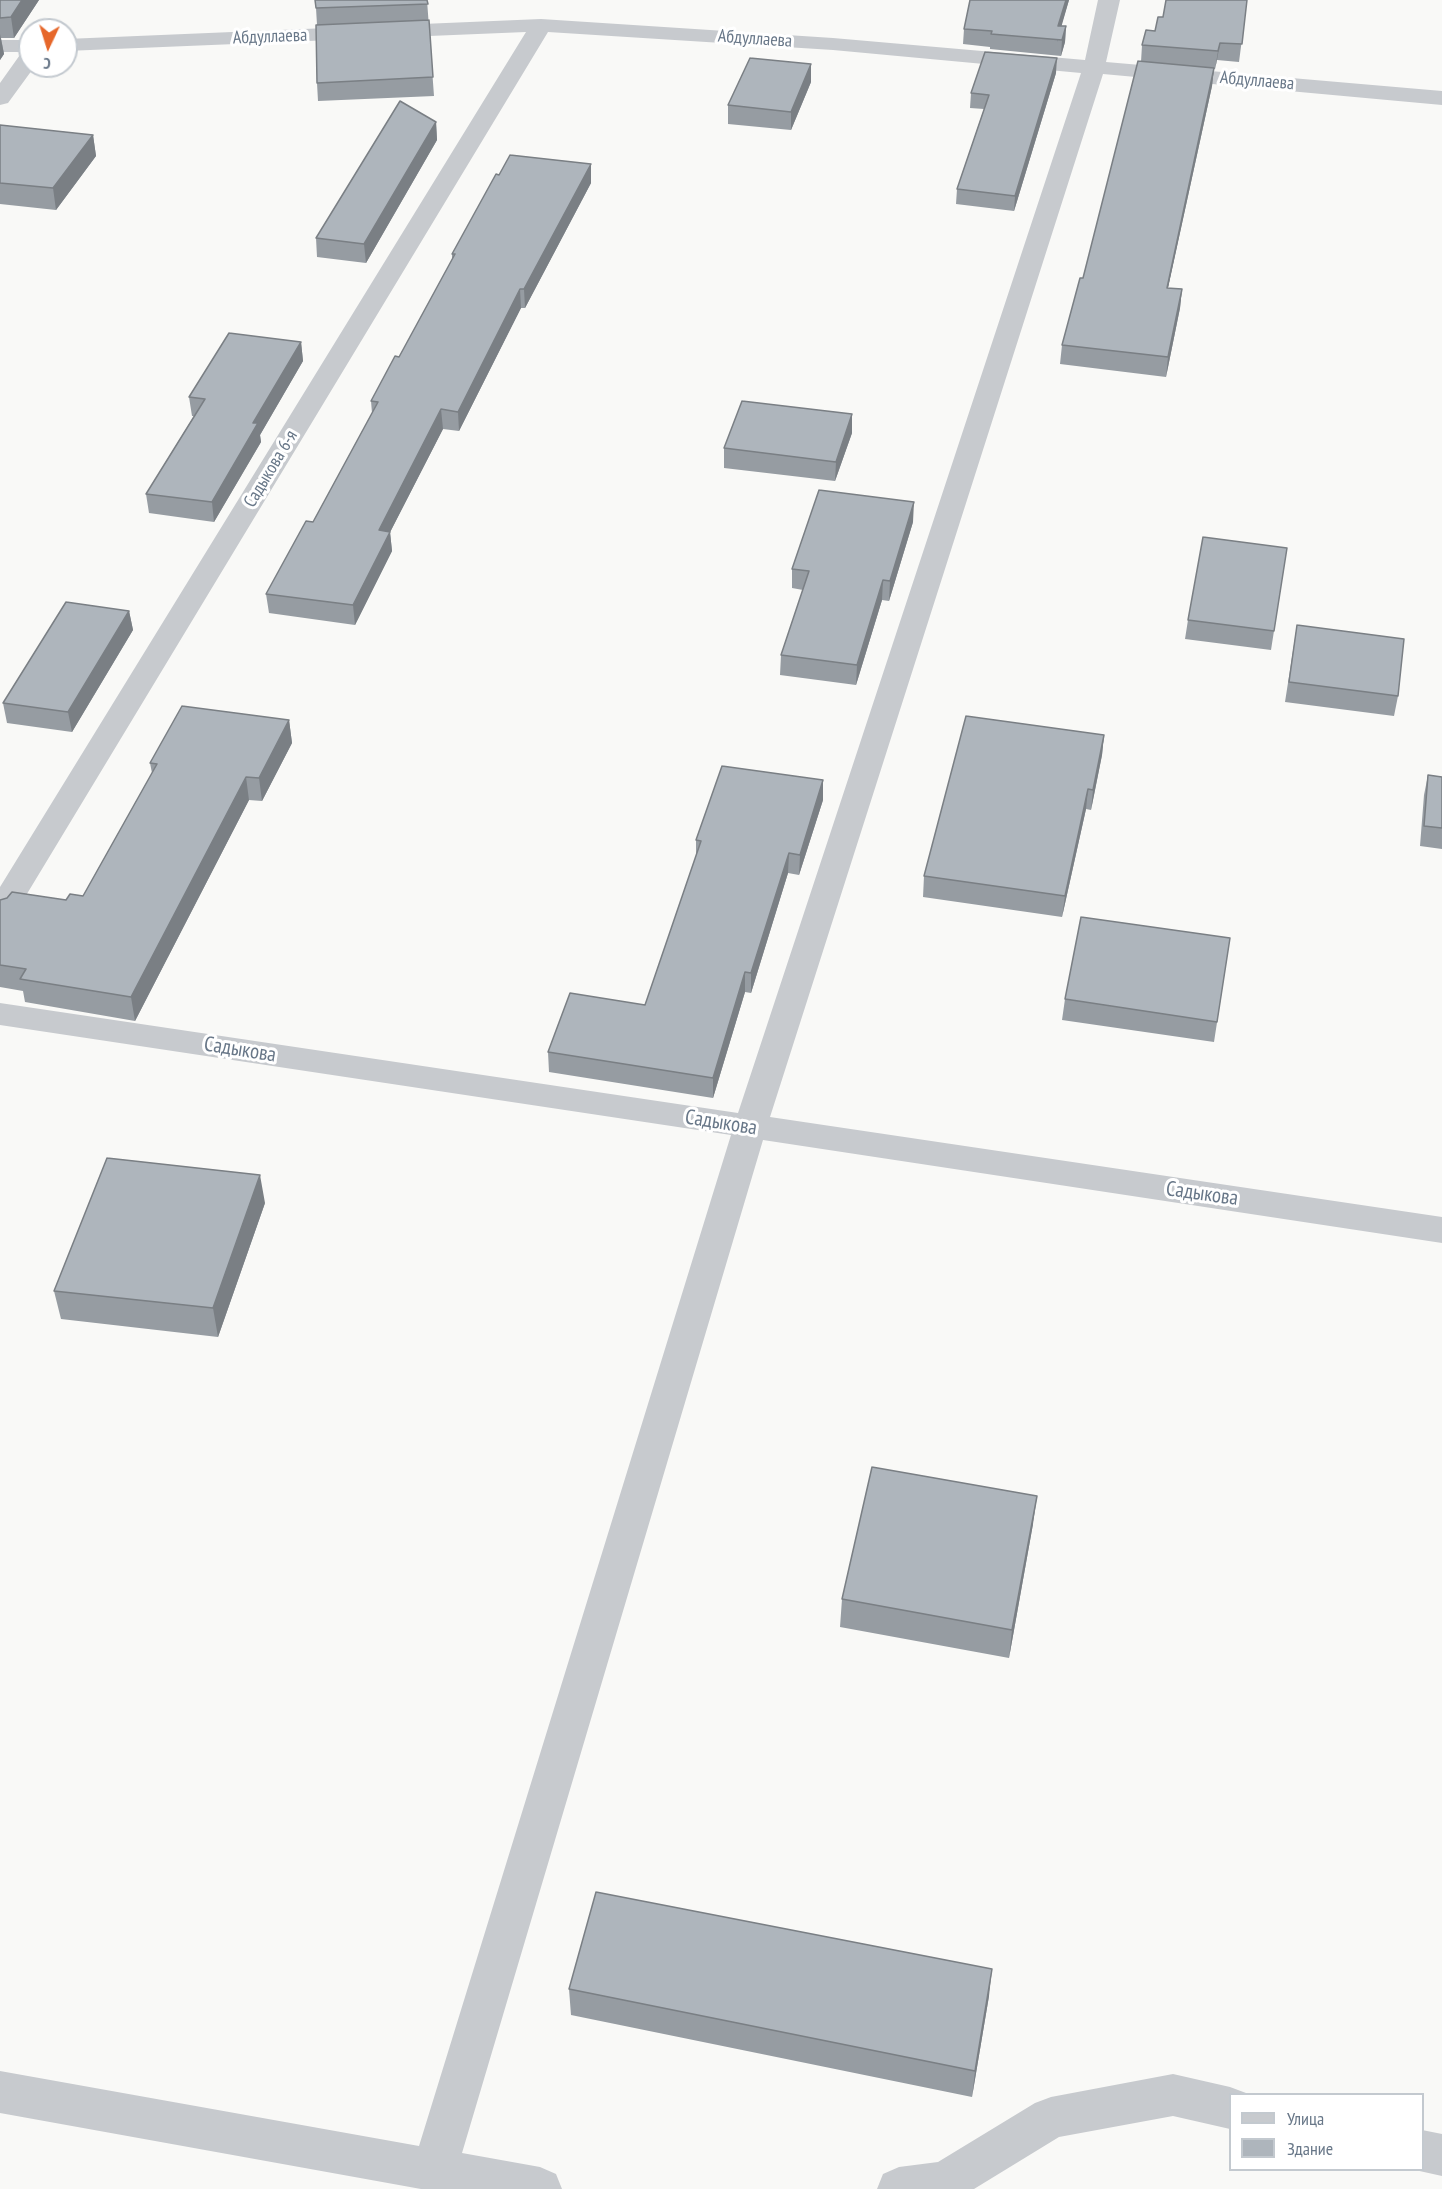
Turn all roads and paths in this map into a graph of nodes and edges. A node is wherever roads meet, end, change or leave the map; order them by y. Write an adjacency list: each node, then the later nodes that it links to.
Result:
1 (1109, 0): 6 (street)
2 (541, 25): 3 (street, Абдуллаева); 6 (street, Абдуллаева); 10 (street, Садыкова 6-я)
3 (78, 44)
4 (0, 45): 5 (street)
5 (18, 46)
6 (1094, 67): 9 (street, Абдуллаева); 12 (street)
7 (18, 73): 8 (street)
8 (0, 98)
9 (1442, 98)
10 (0, 912)
11 (0, 1014): 12 (street, Садыкова)
12 (750, 1127): 13 (street, Садыкова); 18 (street)
13 (1442, 1230)
14 (0, 2092): 18 (street)
15 (1229, 2108): 20 (street)
16 (1424, 2151): 17 (street)
17 (1442, 2155)
18 (434, 2171): 19 (street)
19 (540, 2189)
20 (899, 2189)

